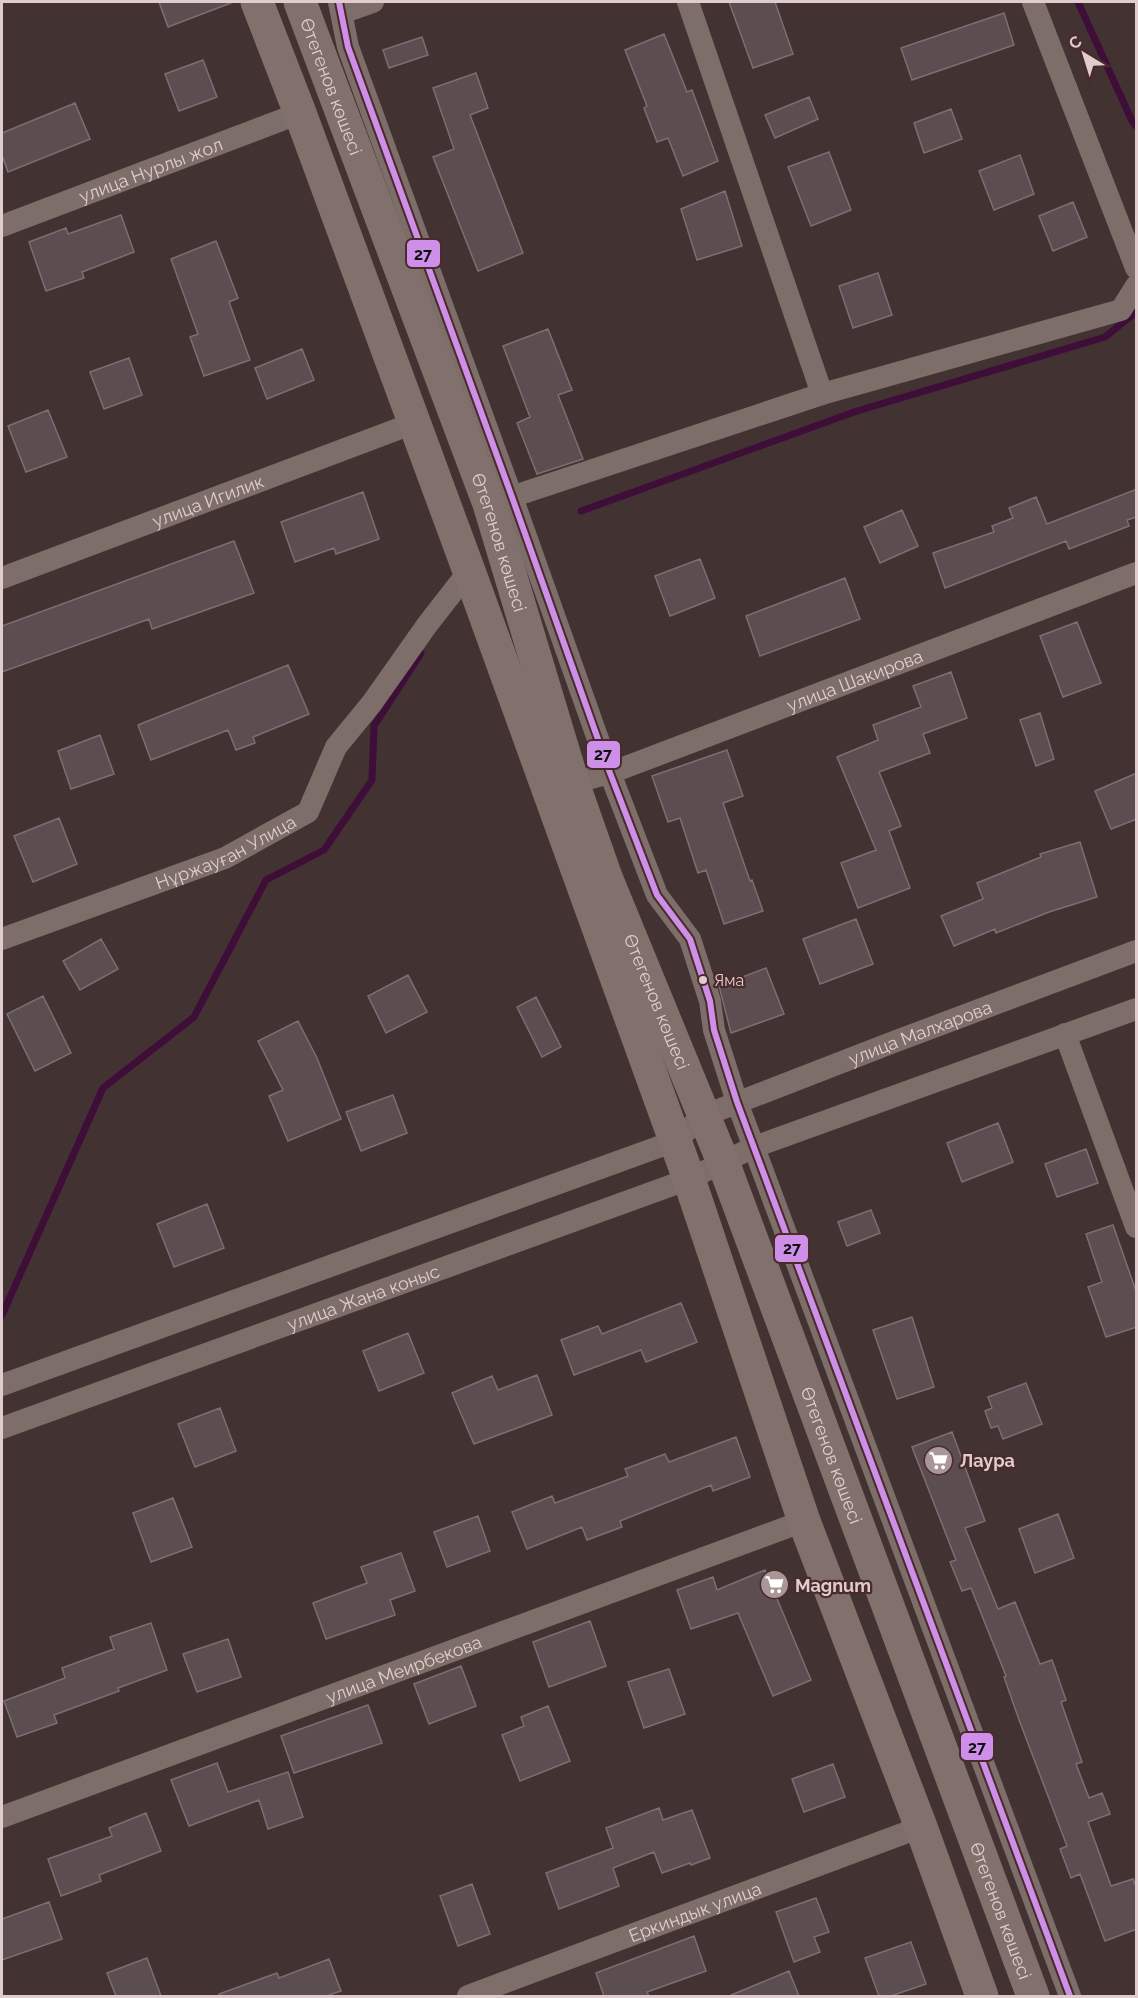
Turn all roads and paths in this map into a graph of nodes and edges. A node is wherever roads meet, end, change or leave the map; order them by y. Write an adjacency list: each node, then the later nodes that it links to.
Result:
1 (257, 2): 7 (main road, Өтегенов көшесі)
2 (300, 2): 9 (main road, Өтегенов көшесі)
3 (374, 2): 6 (street)
4 (688, 2): 13 (street)
5 (1033, 2): 11 (street)
6 (340, 7): 15 (street)
7 (300, 113): 8 (street, улица Нурлы жол); 10 (main road, Өтегенов көшесі)
8 (2, 225)
9 (390, 238): 10 (main road); 15 (main road, Өтегенов көшесі)
10 (352, 254): 14 (main road, Өтегенов көшесі)
11 (1137, 268)
12 (1137, 286): 13 (street)
13 (822, 394): 15 (street)
14 (414, 423): 16 (main road, Өтегенов көшесі); 18 (street, улица Игилик)
15 (501, 500): 19 (street); 20 (main road, Өтегенов көшесі)
16 (469, 571): 21 (street, Нұржауған Улица); 27 (main road, Өтегенов көшесі)
17 (1137, 573): 19 (street, улица Шакирова)
18 (2, 578)
19 (610, 772): 20 (street, улица Шакирова); 25 (street)
20 (573, 783): 26 (main road, Өтегенов көшесі)
21 (2, 939)
22 (1137, 951): 25 (street, улица Малхарова)
23 (1137, 1009): 24 (street)
24 (1065, 1034): 28 (street); 31 (street)
25 (737, 1102): 26 (street, улица Малхарова); 28 (street)
26 (703, 1116): 27 (street); 29 (main road, Өтегенов көшесі)
27 (675, 1141): 30 (main road, Өтегенов көшесі); 32 (street)
28 (754, 1147): 29 (street); 40 (street)
29 (723, 1162): 30 (street, улица Жана коныс); 39 (main road, Өтегенов көшесі)
30 (689, 1179): 33 (street, улица Жана коныс); 34 (main road, Өтегенов көшесі)
31 (1137, 1227)
32 (2, 1385)
33 (5, 1427)
34 (804, 1521): 35 (street, улица Меирбекова); 36 (main road, Өтегенов көшесі)
35 (2, 1817)
36 (921, 1827): 37 (street, Еркиндык улица); 38 (main road, Өтегенов көшесі)
37 (468, 1996)
38 (982, 1996)
39 (1033, 1996)
40 (1070, 1996)

